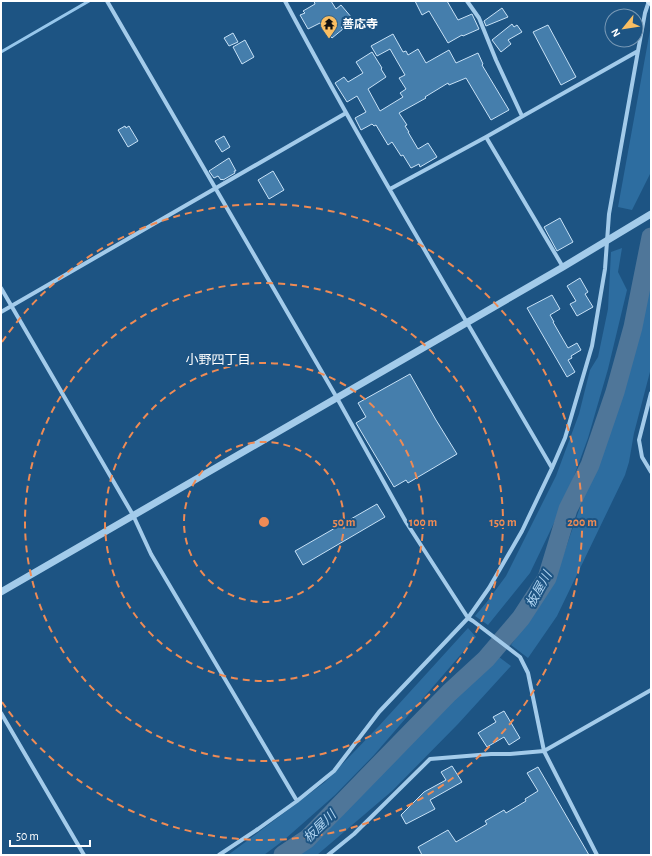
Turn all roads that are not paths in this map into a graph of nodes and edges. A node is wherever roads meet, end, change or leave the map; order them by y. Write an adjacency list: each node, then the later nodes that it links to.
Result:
1 (107, 1): 9 (street)
2 (285, 1): 6 (street)
3 (467, 1): 7 (street)
4 (650, 1): 5 (street)
5 (638, 51): 7 (street); 12 (street)
6 (346, 113): 9 (street); 10 (street)
7 (522, 116): 8 (street)
8 (486, 137): 10 (street); 13 (street)
9 (216, 189): 15 (street); 19 (street)
10 (390, 189): 17 (street)
11 (651, 214): 12 (street)
12 (610, 239): 13 (street); 20 (street)
13 (564, 266): 17 (street)
14 (1, 288): 15 (street)
15 (11, 306): 16 (street); 22 (street)
16 (1, 312)
17 (467, 322): 19 (street); 20 (street)
18 (651, 393): 21 (street)
19 (337, 398): 22 (street); 24 (street)
20 (552, 468): 24 (street)
21 (651, 472)
22 (133, 515): 23 (street); 28 (street)
23 (1, 592)
24 (468, 618): 27 (street); 28 (street)
25 (651, 690): 27 (street)
26 (1, 713): 29 (street)
27 (544, 750): 31 (street); 32 (street)
28 (297, 801): 30 (street)
29 (84, 855)
30 (219, 855)
31 (328, 855)
32 (597, 855)

